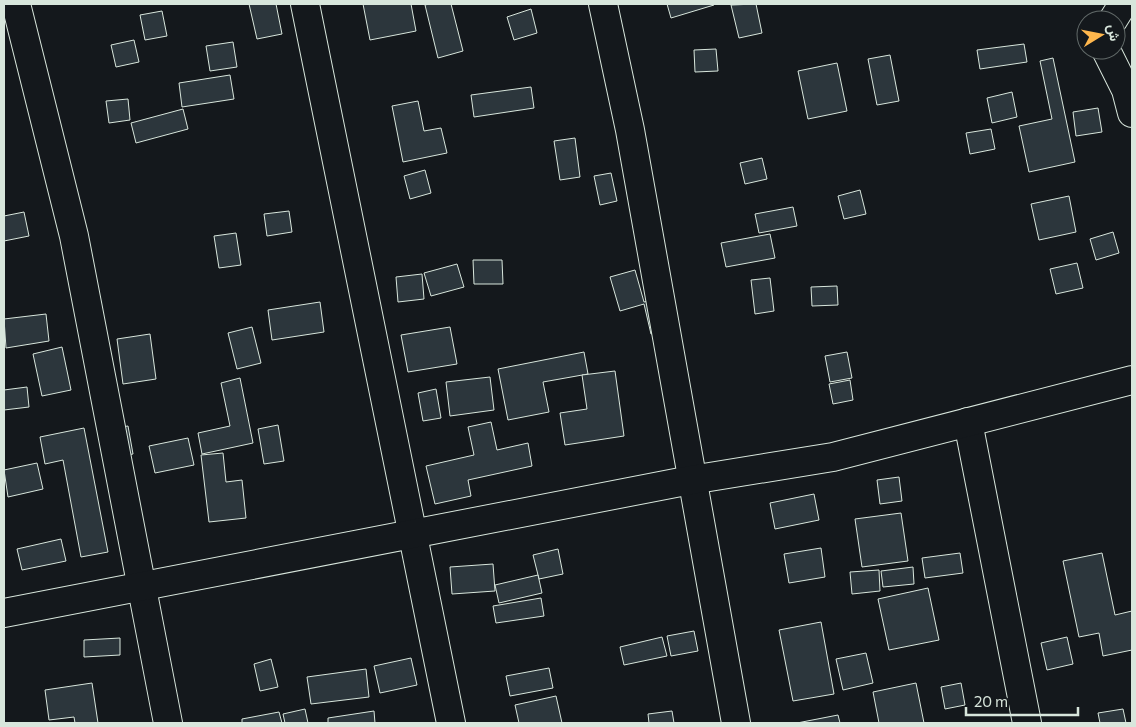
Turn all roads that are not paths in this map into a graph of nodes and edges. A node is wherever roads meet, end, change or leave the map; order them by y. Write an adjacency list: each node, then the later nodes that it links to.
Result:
1 (305, 4): 9 (street)
2 (603, 4): 8 (street)
3 (19, 7): 10 (street)
4 (1111, 60): 5 (street)
5 (1132, 113)
6 (1132, 380): 7 (street)
7 (968, 422): 8 (street); 15 (street)
8 (691, 480): 9 (street); 14 (street)
9 (412, 534): 10 (street); 13 (street)
10 (142, 587): 11 (street); 12 (street)
11 (4, 613)
12 (168, 723)
13 (451, 723)
14 (736, 723)
15 (1027, 723)

